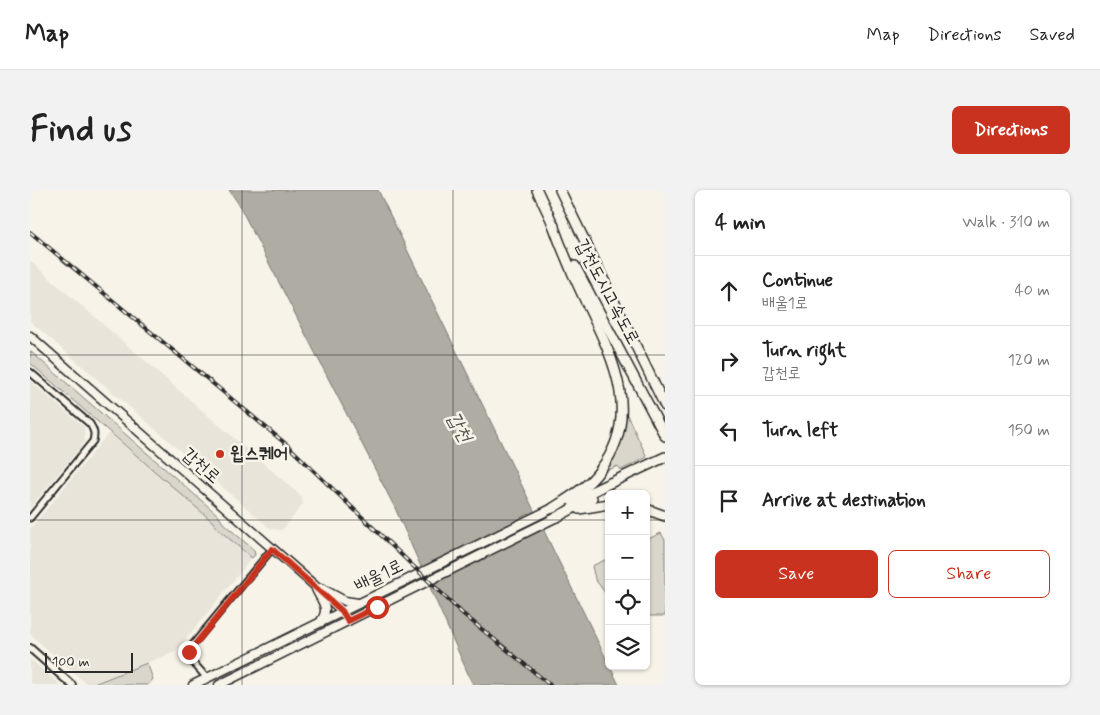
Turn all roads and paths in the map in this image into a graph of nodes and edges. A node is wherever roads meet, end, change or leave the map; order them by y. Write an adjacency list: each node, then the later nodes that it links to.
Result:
1 (560, 190): 6 (highway, 갑천도시고속도로)
2 (537, 191): 3 (highway, 갑천도시고속도로)
3 (552, 222): 7 (highway, 갑천도시고속도로); 12 (highway)
4 (30, 336): 15 (main road, 갑천로)
5 (30, 372): 14 (street)
6 (665, 405)
7 (665, 436)
8 (665, 457): 12 (highway)
9 (665, 462): 12 (highway)
10 (605, 505): 12 (highway)
11 (650, 510): 13 (highway)
12 (555, 512): 17 (main road, 배울1로); 19 (main road, 배울1로)
13 (665, 516)
14 (30, 518)
15 (272, 549): 16 (main road, 갑천로); 22 (street)
16 (314, 585): 17 (main road); 18 (main road, 갑천로); 20 (main road)
17 (358, 603): 18 (main road, 배울1로)
18 (342, 611): 19 (main road, 갑천로); 20 (main road, 배울1로)
19 (348, 621): 25 (main road, 배울1로)
20 (321, 622): 22 (main road, 배울1로)
21 (30, 648): 23 (street)
22 (207, 678): 24 (main road, 배울1로)
23 (72, 685)
24 (192, 685)
25 (218, 685)

